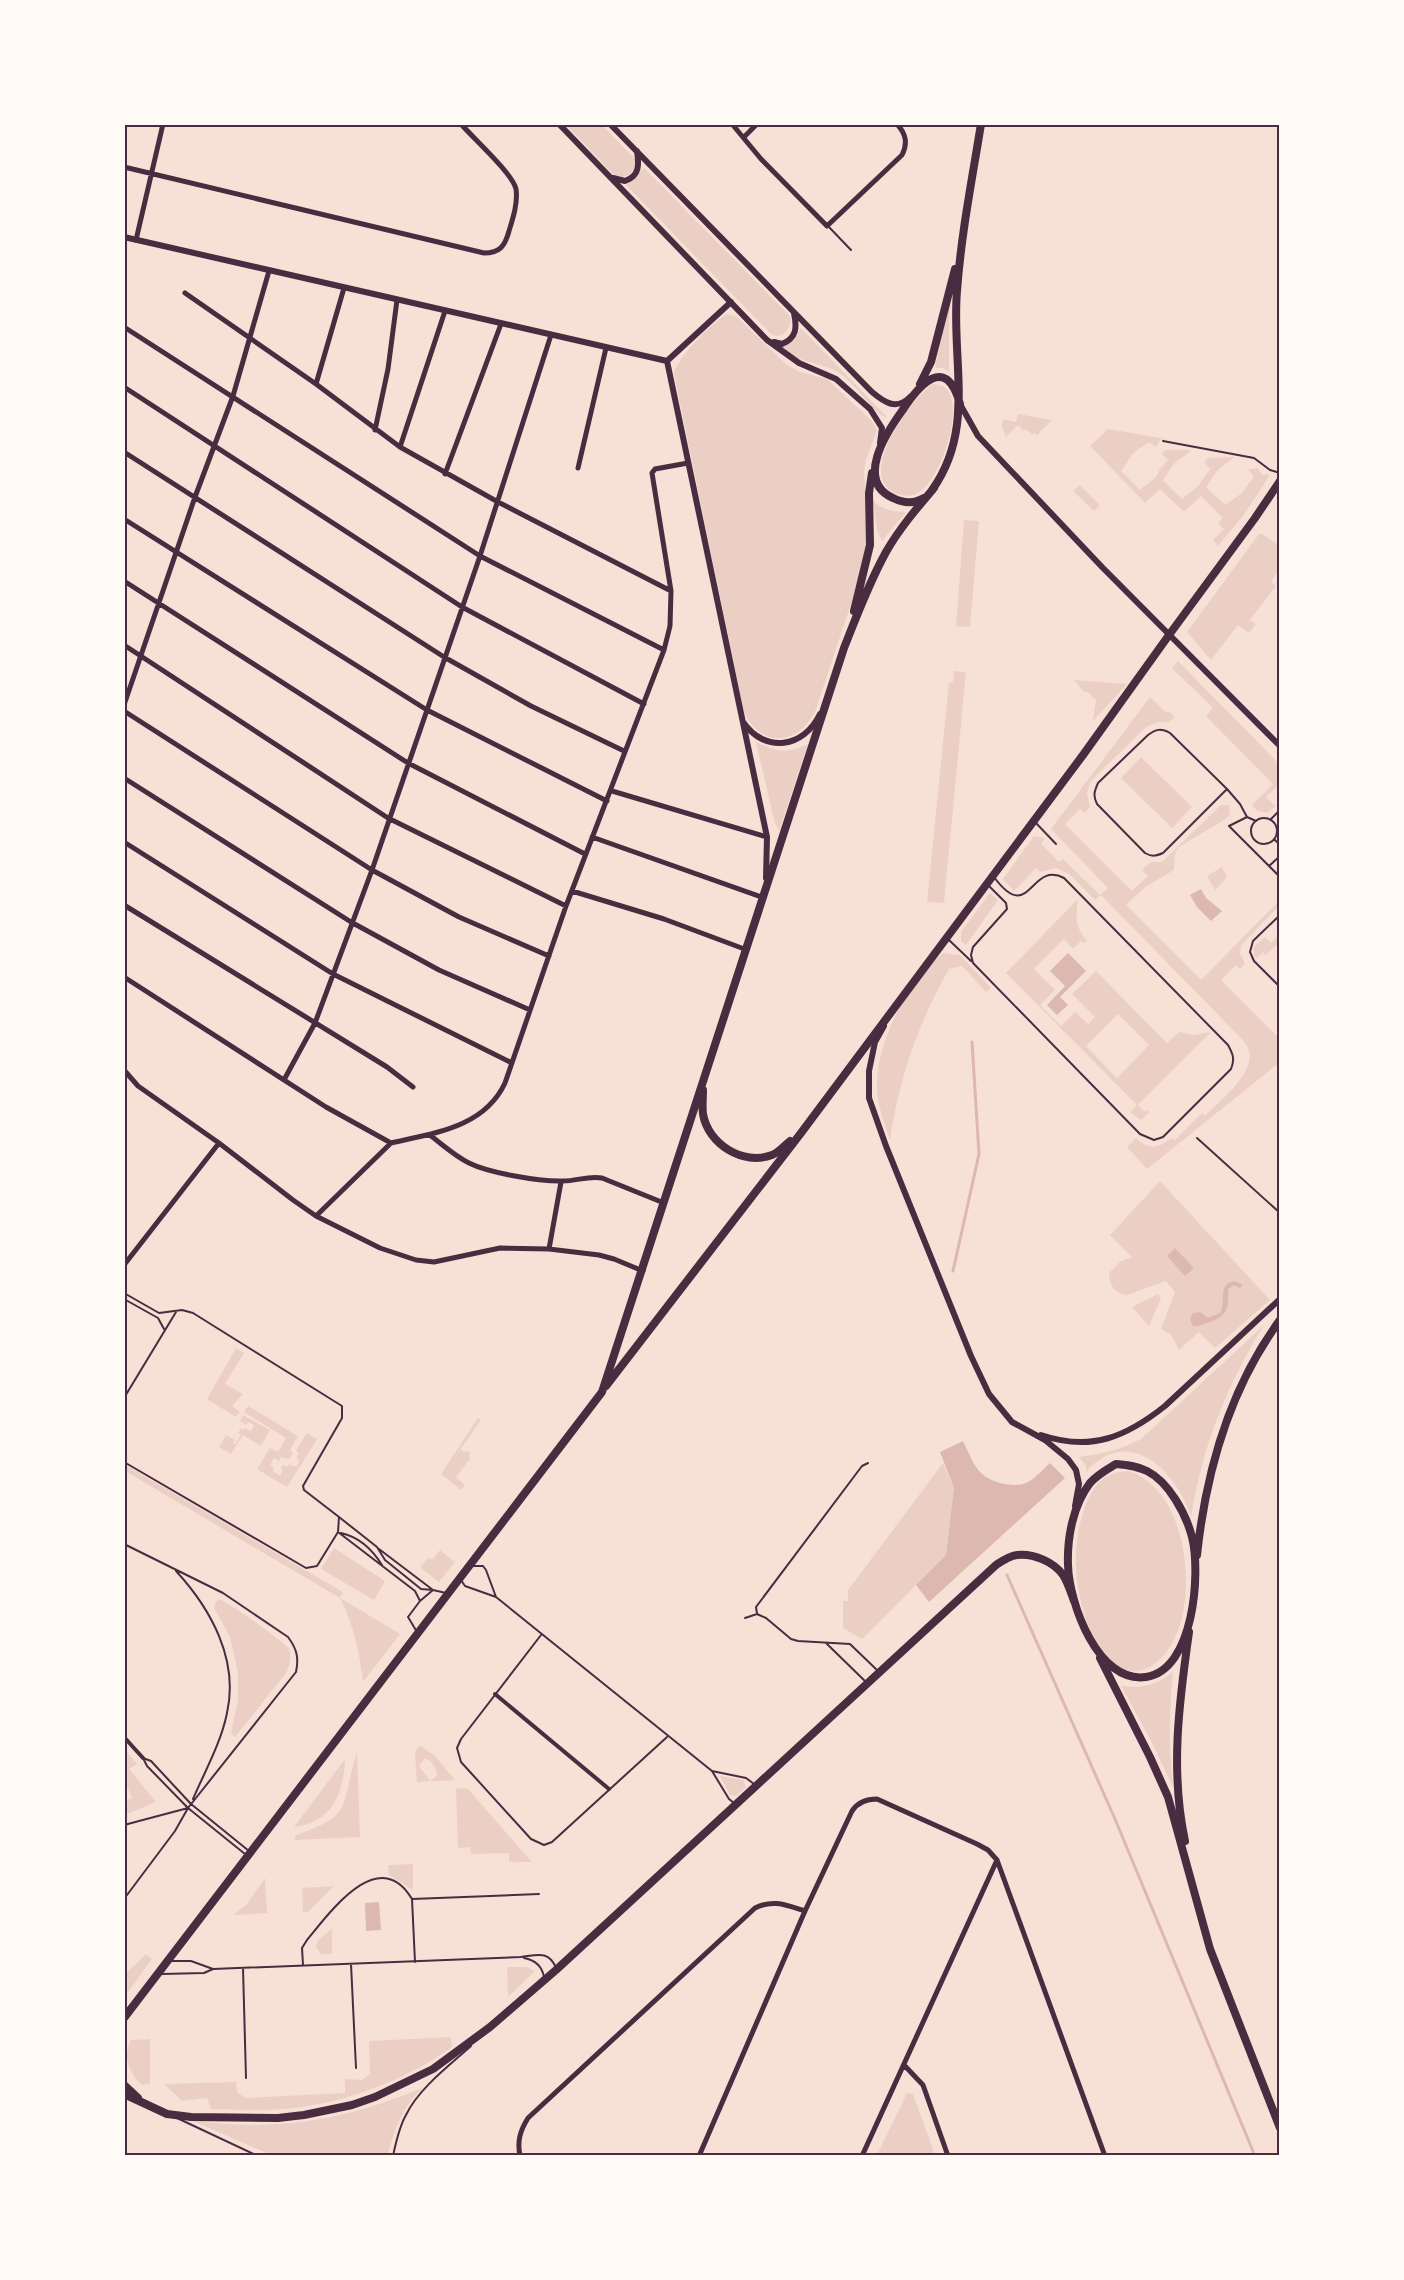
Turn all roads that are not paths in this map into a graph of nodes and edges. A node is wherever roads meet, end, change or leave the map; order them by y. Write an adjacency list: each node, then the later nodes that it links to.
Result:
1 (163, 124): 12 (street)
2 (461, 124): 12 (street)
3 (559, 124): 13 (street)
4 (610, 124): 10 (street)
5 (732, 124): 9 (street)
6 (757, 124): 9 (street)
7 (897, 124): 14 (street)
8 (981, 124): 17 (main road)
9 (744, 137): 14 (street)
10 (637, 152): 13 (street); 25 (street)
11 (124, 167): 12 (street)
12 (151, 174): 16 (street)
13 (610, 176): 23 (street)
14 (827, 226): 18 (lane)
15 (124, 237): 16 (street)
16 (136, 240): 19 (street)
17 (962, 242): 35 (main road); 37 (main road)
18 (850, 250)
19 (269, 271): 20 (street); 29 (street)
20 (345, 288): 22 (street); 33 (street)
21 (185, 293): 29 (street)
22 (397, 300): 24 (street); 38 (street)
23 (730, 302): 30 (street); 32 (street)
24 (445, 311): 26 (street); 41 (street)
25 (794, 312): 30 (street); 35 (street)
26 (501, 324): 28 (street); 47 (street)
27 (124, 327): 36 (street)
28 (551, 335): 31 (street); 51 (street)
29 (250, 339): 33 (street); 36 (street)
30 (768, 340): 43 (street)
31 (606, 348): 32 (street); 45 (street)
32 (667, 361): 44 (street)
33 (316, 384): 38 (street)
34 (124, 387): 40 (street)
35 (914, 393): 37 (main road); 43 (main road)
36 (233, 396): 40 (street); 54 (street)
37 (960, 404): 49 (main road); 59 (street)
38 (375, 429): 41 (street)
39 (1163, 441): 46 (lane)
40 (215, 445): 50 (street); 58 (street)
41 (400, 447): 47 (street)
42 (124, 452): 50 (street)
43 (878, 453): 49 (main road); 61 (main road)
44 (688, 463): 56 (street); 70 (street)
45 (578, 468)
46 (1280, 473)
47 (445, 474): 51 (street)
48 (1280, 481): 59 (main road)
49 (934, 488): 61 (main road)
50 (195, 497): 53 (street); 64 (street)
51 (498, 502): 54 (street); 56 (street)
52 (124, 519): 53 (street)
53 (177, 552): 57 (street); 68 (street)
54 (480, 556): 58 (street); 62 (street)
55 (124, 581): 57 (street)
56 (671, 591): 62 (street)
57 (159, 604): 63 (street); 73 (street)
58 (462, 607): 64 (street); 66 (street)
59 (1168, 634): 71 (street); 82 (main road)
60 (124, 645): 63 (street)
61 (844, 648): 65 (main road)
62 (664, 650): 66 (street)
63 (142, 656): 67 (street); 80 (street)
64 (444, 657): 68 (street); 72 (street)
65 (825, 702): 70 (street); 99 (main road)
66 (644, 704): 72 (street)
67 (124, 705)
68 (427, 710): 73 (street); 77 (street)
69 (124, 711): 94 (street)
70 (741, 718): 86 (street)
71 (1280, 746)
72 (624, 751): 76 (street)
73 (408, 763): 80 (street); 91 (street)
74 (124, 778): 103 (street)
75 (1227, 789): 75 (lane); 79 (lane)
76 (612, 791): 77 (street); 86 (street)
77 (607, 801): 85 (street)
78 (1280, 810): 81 (lane)
79 (1247, 817): 83 (lane); 93 (lane)
80 (388, 818): 94 (street); 101 (street)
81 (1270, 819): 83 (lane); 84 (lane)
82 (1034, 821): 89 (lane); 95 (main road)
83 (1256, 821): 87 (lane)
84 (1278, 826): 87 (lane)
85 (592, 837): 91 (street); 99 (street)
86 (767, 837): 99 (street)
87 (1274, 839): 90 (lane)
88 (124, 842): 108 (street)
89 (1056, 844)
90 (1280, 845)
91 (585, 854): 98 (street)
92 (1280, 856): 93 (lane)
93 (1269, 866): 96 (lane)
94 (372, 870): 103 (street); 106 (street)
95 (993, 875): 97 (main road); 107 (lane)
96 (1280, 877)
97 (985, 885): 104 (main road); 107 (lane)
98 (572, 891): 101 (street); 105 (street)
99 (764, 897): 105 (main road)
100 (124, 905): 113 (street)
101 (566, 906): 106 (street)
102 (1280, 915): 110 (lane)
103 (351, 922): 108 (street); 112 (street)
104 (946, 937): 107 (lane); 111 (main road)
105 (747, 950): 117 (main road)
106 (549, 956): 112 (street)
107 (973, 963)
108 (333, 974): 113 (street); 114 (street)
109 (124, 977): 116 (street)
110 (1280, 987)
111 (899, 1000): 119 (main road); 139 (street)
112 (530, 1010): 114 (street)
113 (315, 1023): 116 (street); 118 (street)
114 (512, 1063): 120 (street)
115 (125, 1072): 122 (street)
116 (285, 1078): 123 (street)
117 (703, 1083): 119 (main road); 125 (main road)
118 (413, 1087)
119 (801, 1132): 137 (main road)
120 (431, 1136): 123 (street); 124 (street)
121 (1197, 1138): 126 (lane)
122 (219, 1143): 127 (street); 129 (street)
123 (391, 1143): 127 (street)
124 (561, 1182): 125 (street); 128 (street)
125 (664, 1203): 130 (main road)
126 (1280, 1213)
127 (316, 1216): 128 (street)
128 (549, 1248): 130 (street)
129 (124, 1265)
130 (642, 1271): 137 (main road)
131 (124, 1293): 134 (lane)
132 (124, 1299): 136 (lane)
133 (1280, 1299): 139 (street)
134 (182, 1310): 136 (lane); 142 (lane)
135 (1280, 1320): 153 (main road)
136 (164, 1330): 138 (lane)
137 (602, 1392): 150 (main road)
138 (124, 1398)
139 (1026, 1430): 143 (street)
140 (124, 1462): 144 (lane)
141 (868, 1463): 159 (lane)
142 (339, 1517): 144 (lane); 146 (lane)
143 (1072, 1523): 153 (main road); 158 (main road)
144 (338, 1532): 149 (lane); 149 (lane)
145 (124, 1544): 147 (lane)
146 (377, 1547): 154 (lane); 154 (lane)
147 (130, 1548): 148 (lane); 151 (lane)
148 (124, 1549)
149 (383, 1567): 157 (lane)
150 (469, 1567): 152 (main road); 156 (lane)
151 (175, 1570): 175 (lane); 175 (lane)
152 (462, 1576): 155 (main road); 156 (lane)
153 (1195, 1578): 161 (main road)
154 (433, 1590): 155 (lane); 157 (lane)
155 (449, 1593): 162 (main road)
156 (496, 1597): 163 (lane)
157 (420, 1601): 162 (lane)
158 (1074, 1602): 164 (main road); 166 (main road)
159 (757, 1614): 160 (lane); 165 (lane)
160 (745, 1618)
161 (1191, 1620): 164 (main road); 184 (main road)
162 (418, 1634): 179 (main road)
163 (541, 1635): 168 (lane); 170 (lane)
164 (1089, 1636): 184 (main road)
165 (826, 1643): 166 (lane); 167 (lane)
166 (880, 1673): 167 (main road)
167 (868, 1684): 173 (main road)
168 (495, 1694): 174 (street); 174 (lane)
169 (124, 1737): 171 (street)
170 (667, 1737): 172 (lane); 174 (lane)
171 (143, 1758): 175 (lane); 177 (lane)
172 (711, 1771): 173 (lane); 176 (lane)
173 (756, 1786): 176 (main road)
174 (609, 1789)
175 (191, 1804): 177 (lane); 179 (lane)
176 (736, 1805): 193 (main road)
177 (188, 1808): 178 (lane); 179 (lane); 182 (lane)
178 (124, 1824)
179 (250, 1855): 187 (main road)
180 (997, 1860): 185 (street); 199 (street); 213 (street)
181 (539, 1894): 183 (lane)
182 (124, 1899)
183 (412, 1899): 188 (lane); 190 (lane)
184 (1198, 1901): 206 (main road)
185 (805, 1911): 209 (street); 210 (street)
186 (521, 1957): 188 (lane); 193 (lane); 195 (lane)
187 (169, 1961): 192 (lane); 194 (main road)
188 (415, 1962): 189 (lane)
189 (351, 1964): 190 (lane); 200 (lane)
190 (303, 1965): 191 (lane)
191 (243, 1968): 192 (lane); 201 (lane)
192 (213, 1969): 194 (lane)
193 (556, 1970): 195 (main road)
194 (159, 1974): 196 (main road)
195 (544, 1980): 198 (main road)
196 (127, 2015): 197 (main road)
197 (124, 2023)
198 (490, 2027): 205 (main road); 208 (lane)
199 (904, 2065): 211 (street); 212 (street)
200 (356, 2068)
201 (246, 2078)
202 (124, 2085): 204 (main road)
203 (124, 2094): 204 (main road)
204 (142, 2102): 205 (main road)
205 (167, 2114): 207 (lane)
206 (1280, 2128)
207 (258, 2156)
208 (393, 2156)
209 (520, 2156)
210 (699, 2156)
211 (862, 2156)
212 (948, 2156)
213 (1105, 2156)

